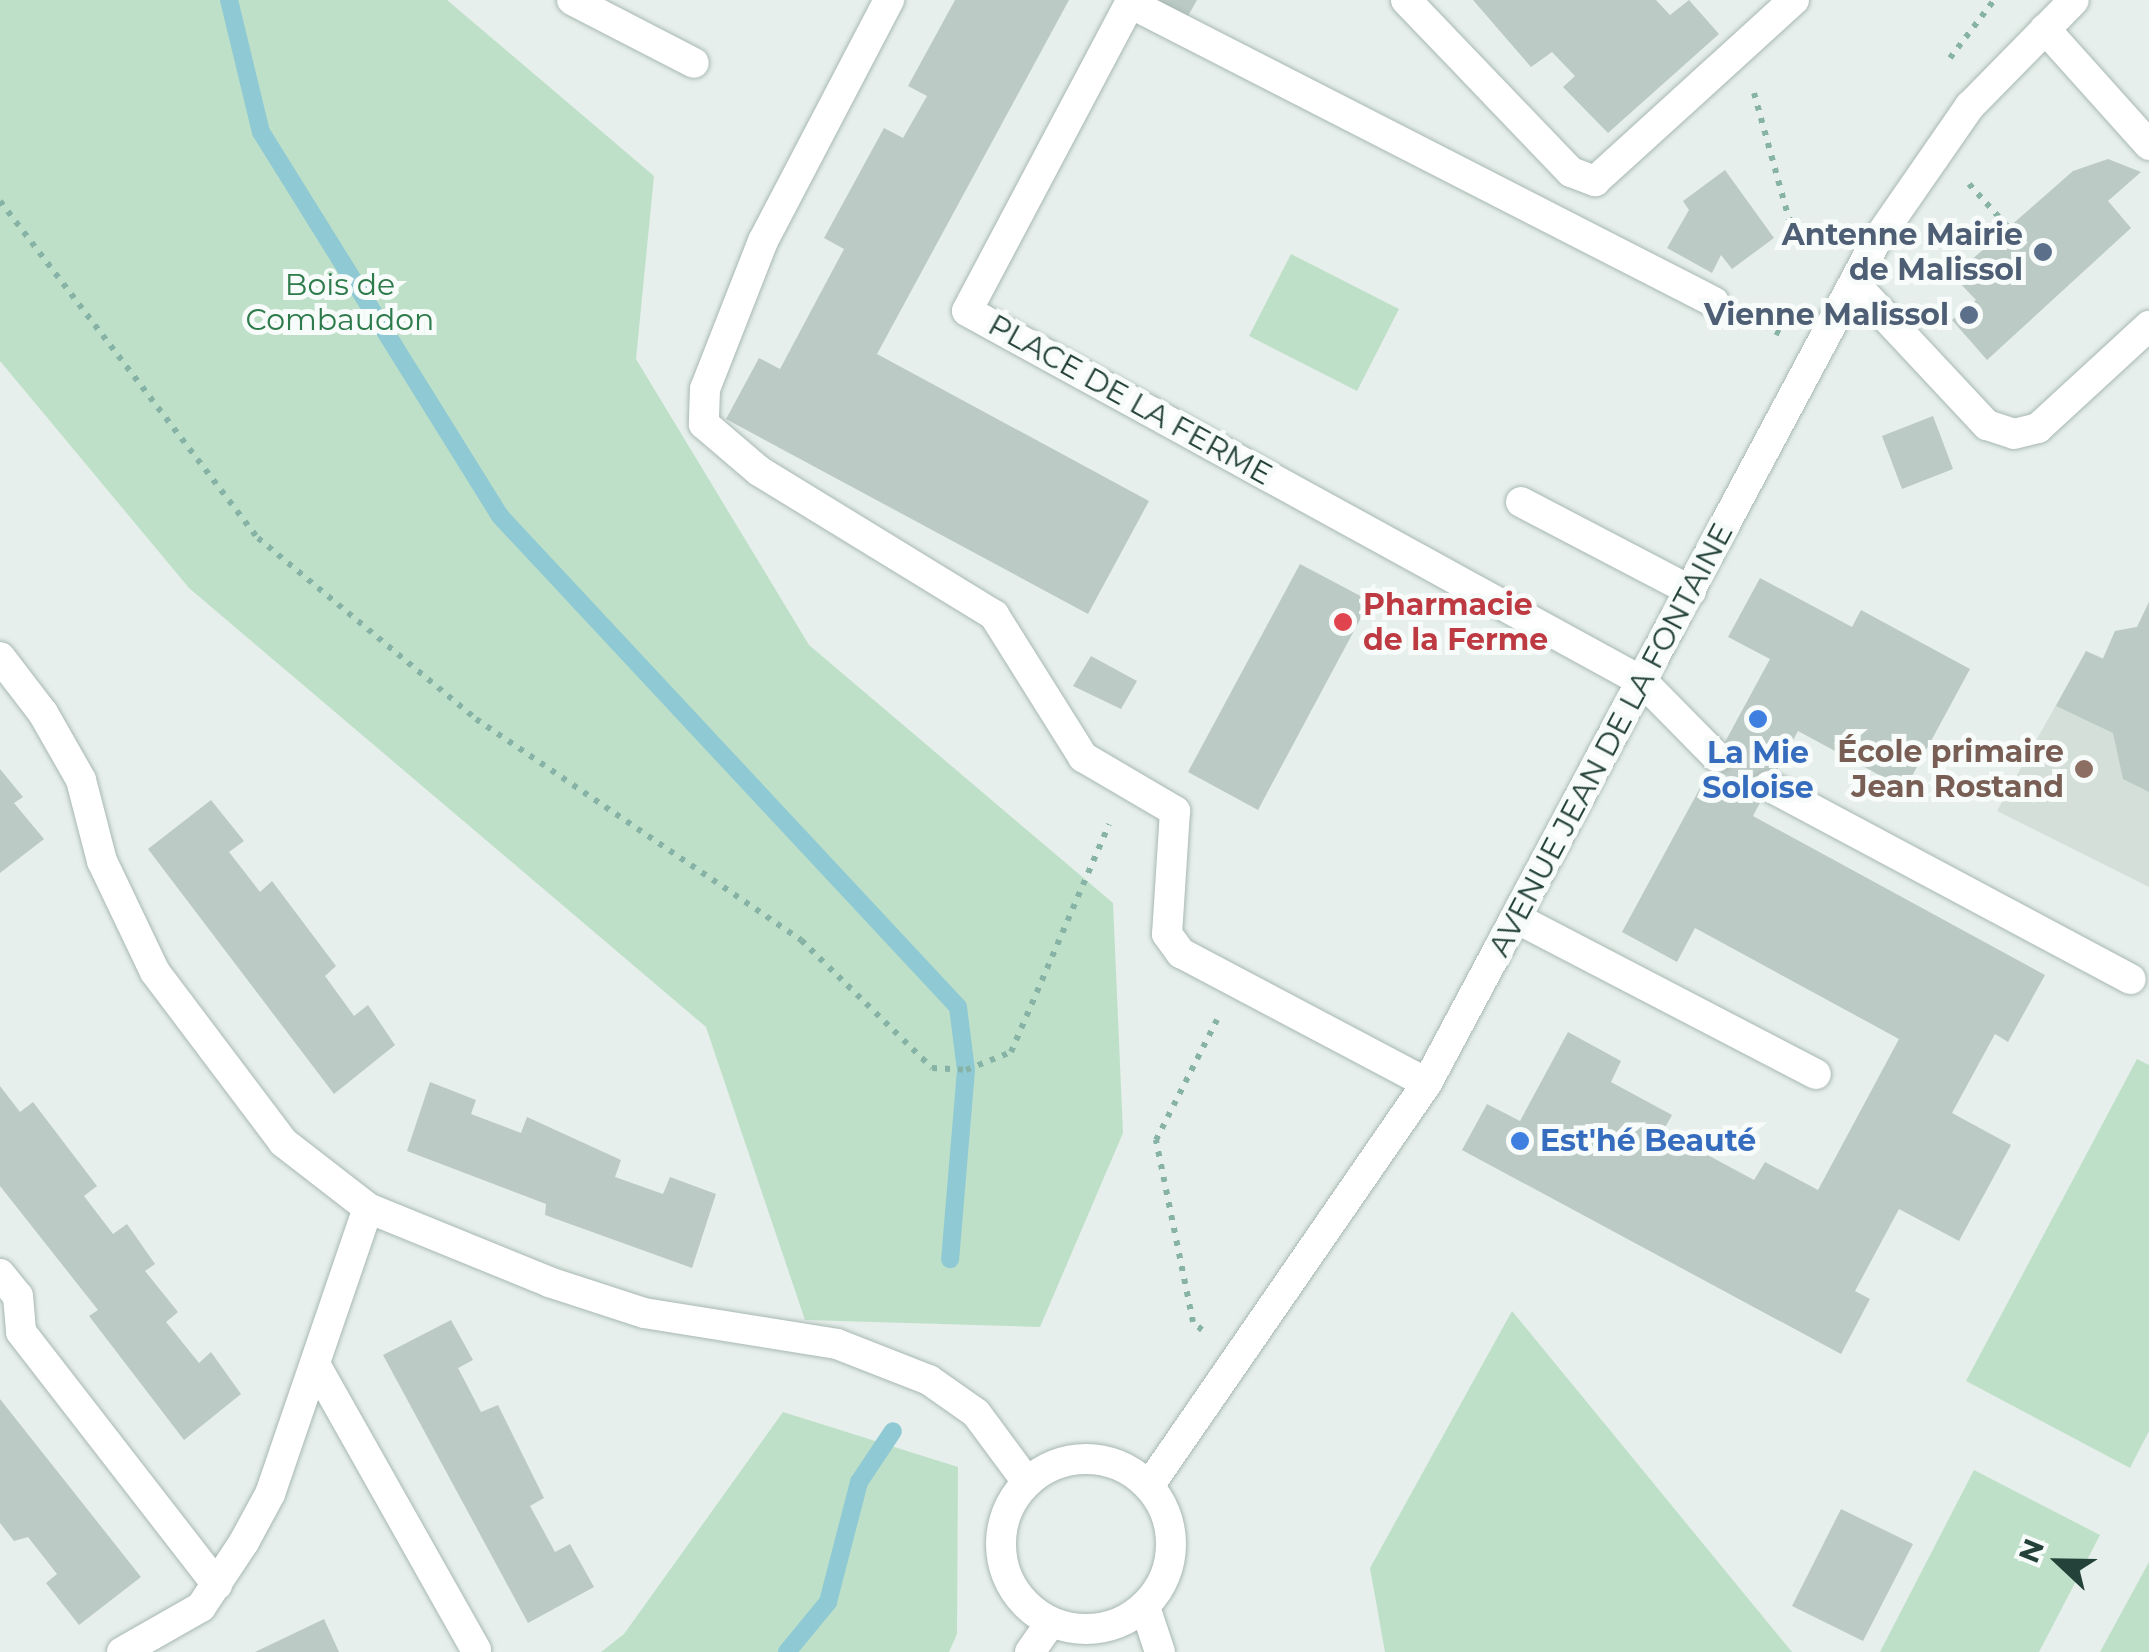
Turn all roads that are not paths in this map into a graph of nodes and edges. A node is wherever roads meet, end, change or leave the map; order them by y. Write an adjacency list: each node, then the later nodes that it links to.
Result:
1 (572, 0): 7 (street)
2 (889, 0): 21 (street)
3 (1406, 0): 4 (street)
4 (1794, 0)
5 (2074, 0): 6 (street, AVENUE JEAN DE LA FONTAINE)
6 (2045, 28): 8 (street); 9 (street, AVENUE JEAN DE LA FONTAINE)
7 (694, 63)
8 (2149, 145)
9 (1854, 283): 11 (street); 13 (street, AVENUE JEAN DE LA FONTAINE)
10 (1714, 302): 15 (street, PLACE DE LA FERME)
11 (2149, 326)
12 (1520, 502): 13 (street)
13 (1691, 591): 15 (street, AVENUE JEAN DE LA FONTAINE)
14 (0, 657): 22 (street)
15 (1643, 682): 16 (street); 18 (street, AVENUE JEAN DE LA FONTAINE)
16 (1717, 757)
17 (1769, 786): 19 (street)
18 (1516, 918): 20 (street); 21 (street, AVENUE JEAN DE LA FONTAINE)
19 (2131, 979)
20 (1816, 1074)
21 (1427, 1083): 26 (street, AVENUE JEAN DE LA FONTAINE)
22 (368, 1208): 24 (street); 25 (street)
23 (0, 1274): 27 (street)
24 (315, 1364): 27 (street); 30 (street)
25 (1027, 1482): 26 (street); 29 (street)
26 (1148, 1486): 28 (street)
27 (217, 1585): 31 (street)
28 (1144, 1606): 29 (street); 33 (street)
29 (1050, 1622): 32 (street)
30 (476, 1650)
31 (122, 1652)
32 (1030, 1652)
33 (1160, 1652)

